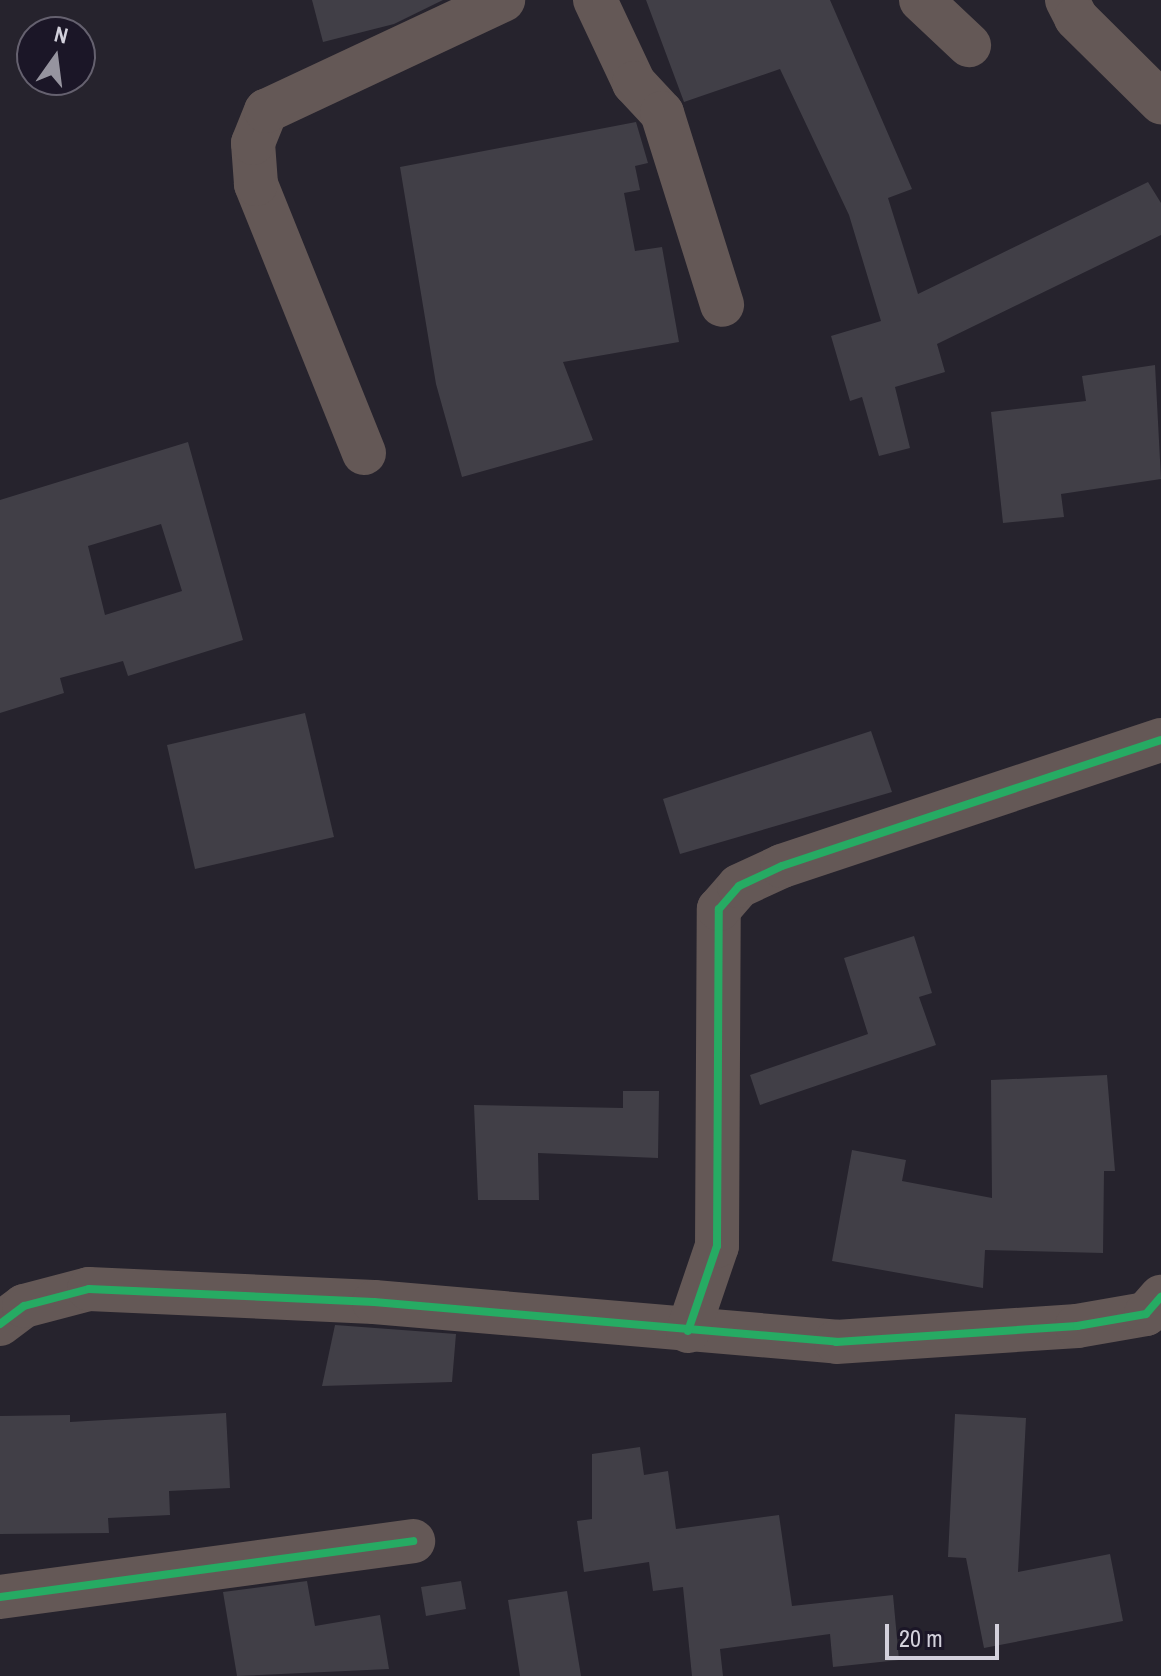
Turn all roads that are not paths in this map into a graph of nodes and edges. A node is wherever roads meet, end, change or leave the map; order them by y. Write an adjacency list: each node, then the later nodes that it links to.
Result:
1 (503, 0): 8 (street)
2 (595, 0): 7 (street)
3 (921, 0): 5 (street)
4 (1067, 0): 6 (street)
5 (969, 45)
6 (1161, 102)
7 (722, 305)
8 (364, 453)
9 (1161, 740): 12 (street)
10 (1161, 1297): 12 (street)
11 (0, 1324): 12 (street)
12 (688, 1331)
13 (413, 1541): 14 (street)
14 (0, 1597)

